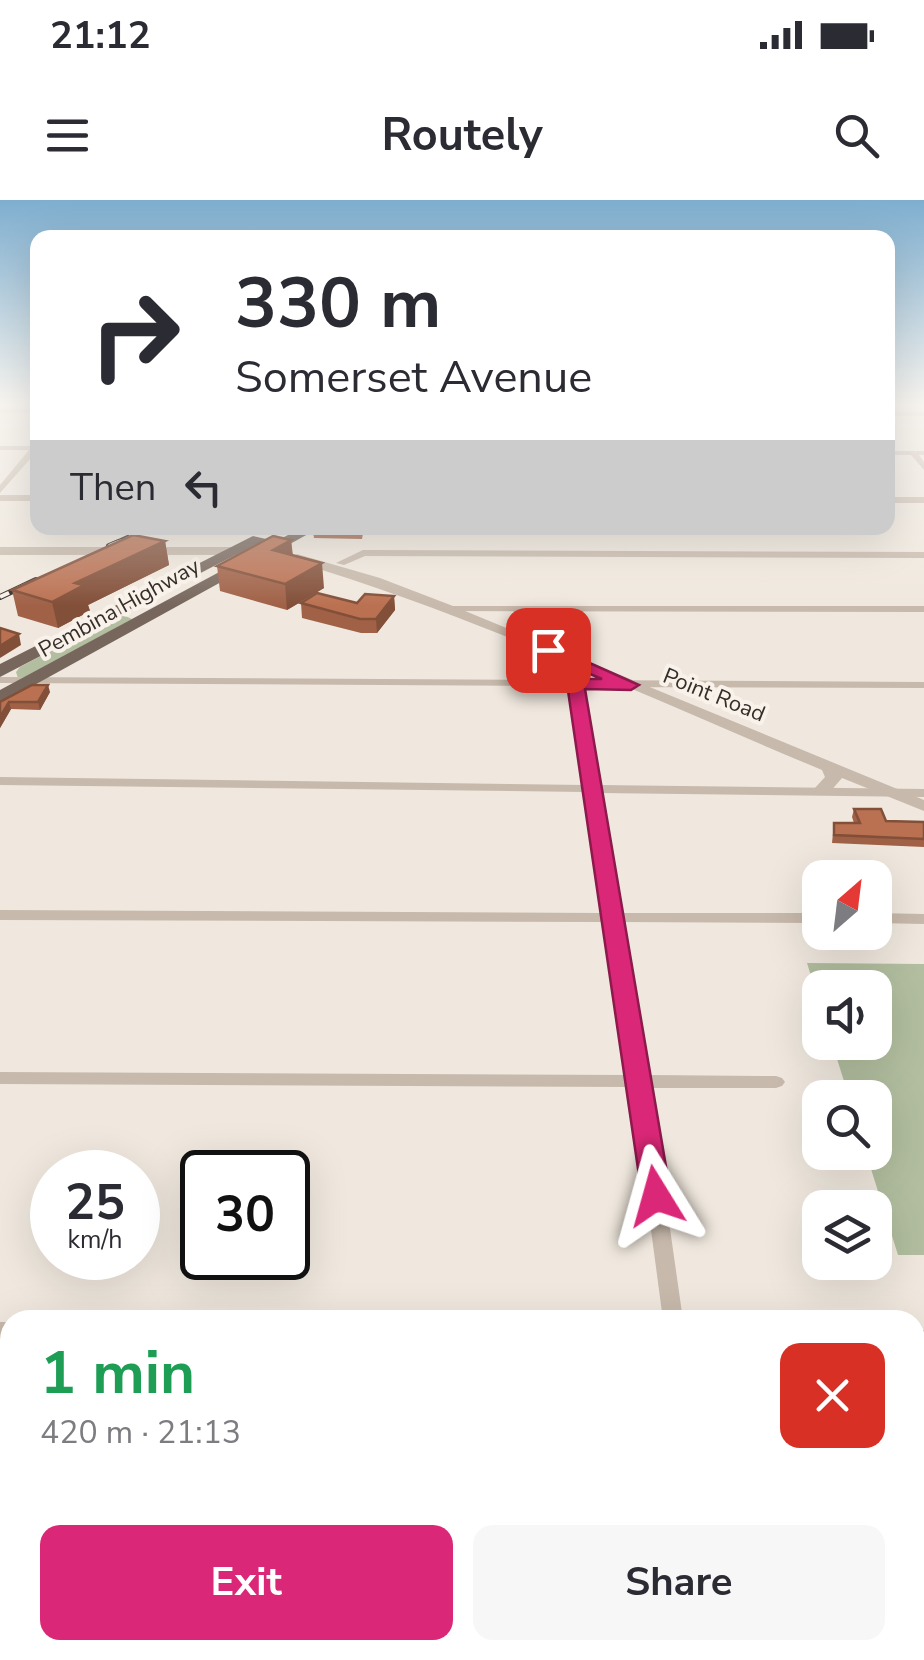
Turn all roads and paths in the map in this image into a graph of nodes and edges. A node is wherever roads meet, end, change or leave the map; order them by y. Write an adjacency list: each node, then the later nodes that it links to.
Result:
1 (18, 469): 3 (street)
2 (30, 489): 3 (street)
3 (1, 492): 4 (street)
4 (30, 497)
5 (895, 500): 6 (street)
6 (924, 500)
7 (267, 535): 13 (main road, Pembina Highway)
8 (278, 535): 12 (main road)
9 (297, 535): 12 (main road, Pembina Highway)
10 (304, 535): 15 (street)
11 (0, 550): 13 (street, Point Road)
12 (271, 550): 13 (street, Point Road); 15 (street, Point Road); 23 (main road, Pembina Highway)
13 (234, 552): 21 (main road, Pembina Highway)
14 (924, 554): 16 (street)
15 (320, 560): 16 (street, Point Road); 17 (street, Point Road)
16 (342, 564): 17 (street, Point Road)
17 (374, 581): 18 (street, Point Road)
18 (448, 609): 19 (street); 20 (street, Point Road)
19 (924, 609)
20 (573, 661): 24 (street); 25 (street, Point Road)
21 (0, 671)
22 (0, 680): 23 (street)
23 (31, 682): 24 (street); 27 (main road, Pembina Highway)
24 (576, 684): 25 (street); 30 (street)
25 (631, 685): 26 (street); 28 (street, Point Road)
26 (924, 685)
27 (0, 698)
28 (829, 767): 31 (street); 32 (street, Point Road)
29 (0, 781): 30 (street)
30 (591, 787): 31 (street); 36 (street)
31 (823, 789): 32 (street)
32 (886, 790): 33 (street); 34 (street, Point Road)
33 (924, 792)
34 (924, 806)
35 (0, 914): 36 (street)
36 (610, 917): 37 (street); 42 (street)
37 (802, 918)
38 (892, 918): 39 (street)
39 (924, 919)
40 (0, 1078): 42 (street)
41 (776, 1082): 42 (street)
42 (641, 1084): 43 (street)
43 (672, 1310)

